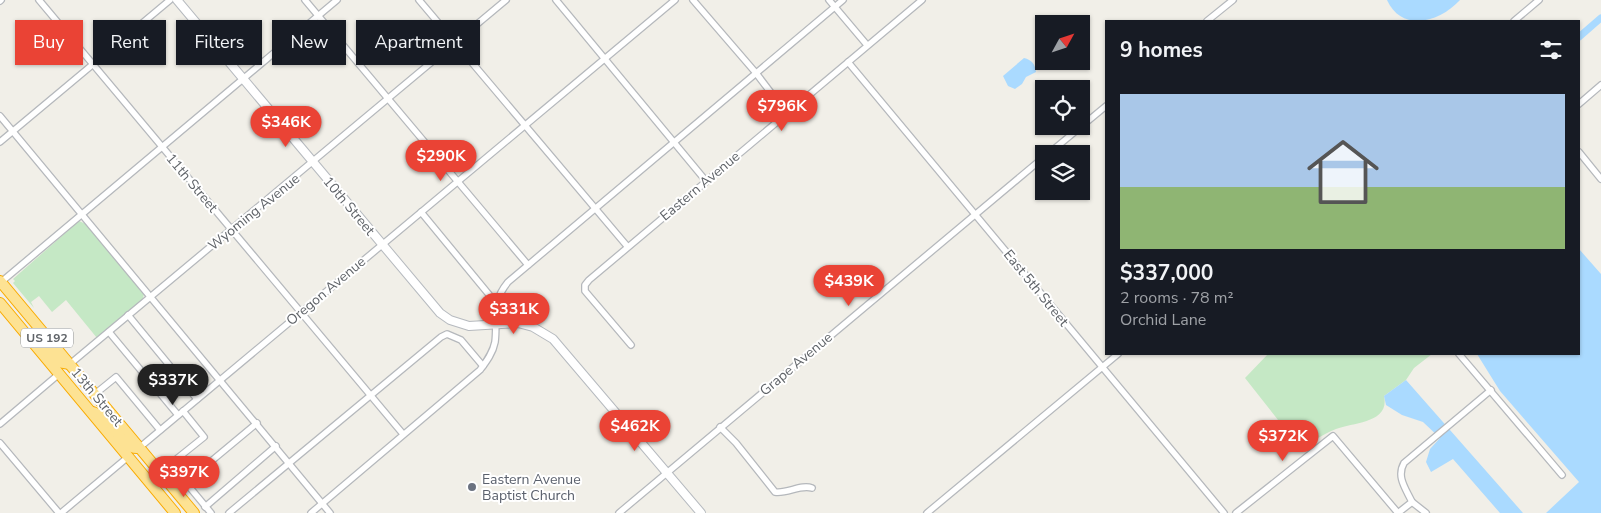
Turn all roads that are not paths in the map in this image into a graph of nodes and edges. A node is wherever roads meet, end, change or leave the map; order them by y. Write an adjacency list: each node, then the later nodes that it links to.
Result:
1 (39, 0): 26 (street, 11th Street)
2 (170, 0): 18 (street)
3 (177, 0): 32 (street, 10th Street)
4 (306, 0): 17 (street)
5 (337, 0): 17 (street)
6 (419, 0): 19 (street)
7 (506, 0): 22 (street, Wyoming Avenue)
8 (556, 0): 24 (street)
9 (675, 0): 24 (street, Oregon Avenue)
10 (692, 0): 31 (street)
11 (829, 0): 16 (street)
12 (843, 0): 16 (street)
13 (922, 0): 23 (street, Eastern Avenue)
14 (1233, 0): 20 (street)
15 (1539, 0): 21 (street)
16 (835, 7): 23 (street); 31 (street)
17 (319, 16): 32 (street); 34 (street)
18 (146, 20)
19 (436, 20)
20 (1208, 20)
21 (1515, 20)
22 (480, 21)
23 (867, 46): 25 (street, Eastern Avenue)
24 (605, 58): 39 (street, Oregon Avenue); 41 (street)
25 (848, 62): 37 (street, Eastern Avenue); 54 (street, East 5th Street)
26 (93, 63)
27 (93, 65): 40 (street)
28 (95, 65): 44 (street, 11th Street)
29 (427, 65): 34 (street, Wyoming Avenue)
30 (474, 65): 39 (street)
31 (756, 73): 37 (street); 41 (street)
32 (243, 79): 44 (street); 46 (street, 10th Street)
33 (1601, 85): 35 (street)
34 (388, 98): 46 (street, Wyoming Avenue); 49 (street)
35 (1580, 103)
36 (1105, 107): 43 (street)
37 (787, 114): 50 (street, Eastern Avenue)
38 (0, 116): 40 (street)
39 (525, 126): 49 (street, Oregon Avenue); 51 (street)
40 (13, 131): 42 (street); 53 (street)
41 (674, 141): 50 (street); 51 (street)
42 (0, 142)
43 (1059, 145)
44 (162, 146): 53 (street); 55 (street, 11th Street)
45 (1580, 153): 48 (street)
46 (313, 163): 55 (street, Wyoming Avenue); 56 (street, 10th Street)
47 (1035, 165): 54 (street, Grape Avenue)
48 (1601, 179)
49 (459, 181): 52 (street, Oregon Avenue); 58 (street)
50 (706, 181): 57 (street, Eastern Avenue)
51 (595, 208): 57 (street); 58 (street)
52 (421, 212): 56 (street, Oregon Avenue); 61 (street)
53 (82, 214): 59 (street); 60 (street)
54 (976, 215): 73 (street, East 5th Street); 84 (street, Grape Avenue)
55 (231, 230): 60 (street, Wyoming Avenue); 63 (street, 11th Street)
56 (381, 245): 63 (street, Oregon Avenue); 65 (street, 10th Street)
57 (627, 246): 68 (street, Eastern Avenue)
58 (528, 265): 61 (street)
59 (0, 282): 71 (highway, 13th Street / US 192)
60 (151, 296): 64 (street, Wyoming Avenue); 75 (street)
61 (498, 298): 65 (street)
62 (0, 303): 66 (highway, 13th Street / US 192)
63 (301, 312): 75 (street, Oregon Avenue); 78 (street, 11th Street)
64 (128, 315): 67 (street, Wyoming Avenue); 79 (street)
65 (495, 326): 72 (street); 92 (street, 10th Street)
66 (20, 328): 71 (highway); 74 (highway, 13th Street / US 192)
67 (109, 332): 71 (street, Wyoming Avenue); 81 (street)
68 (631, 346)
69 (1117, 355): 73 (street)
70 (1460, 355): 76 (street)
71 (70, 364): 77 (highway, 13th Street / US 192)
72 (484, 366): 78 (street); 86 (street)
73 (1102, 368): 108 (street); 109 (street, East 5th Street)
74 (59, 374): 77 (highway); 80 (highway, 13th Street / US 192); 83 (street)
75 (220, 380): 79 (street, Oregon Avenue); 82 (street)
76 (1492, 390): 93 (street); 97 (street)
77 (95, 394): 85 (street); 89 (highway, 13th Street / US 192)
78 (370, 395): 86 (street, 11th Street); 91 (street)
79 (197, 399): 81 (street, Oregon Avenue)
80 (88, 409): 89 (highway); 90 (highway, 13th Street / US 192)
81 (181, 413): 85 (street, Oregon Avenue); 94 (street)
82 (257, 423): 88 (street); 94 (street)
83 (0, 424)
84 (720, 427): 92 (street, Grape Avenue); 95 (street)
85 (160, 430): 89 (street, Oregon Avenue)
86 (403, 434): 96 (street)
87 (0, 443): 99 (street)
88 (276, 446): 91 (street); 98 (street)
89 (139, 448): 101 (highway, 13th Street / US 192)
90 (128, 457): 99 (street); 100 (highway, 13th Street / US 192); 101 (highway)
91 (289, 462): 96 (street); 103 (street)
92 (666, 472): 106 (street, Grape Avenue); 107 (street)
93 (1562, 475)
94 (185, 483): 98 (street)
95 (812, 488)
96 (322, 502): 104 (street); 105 (street)
97 (1412, 502): 111 (street); 112 (street)
98 (205, 507): 102 (street)
99 (60, 513)
100 (176, 513)
101 (193, 513)
102 (212, 513)
103 (229, 513)
104 (311, 513)
105 (330, 513)
106 (619, 513)
107 (701, 513)
108 (927, 513)
109 (1224, 513)
110 (1236, 513): 111 (street)
111 (1398, 513)
112 (1426, 513)

